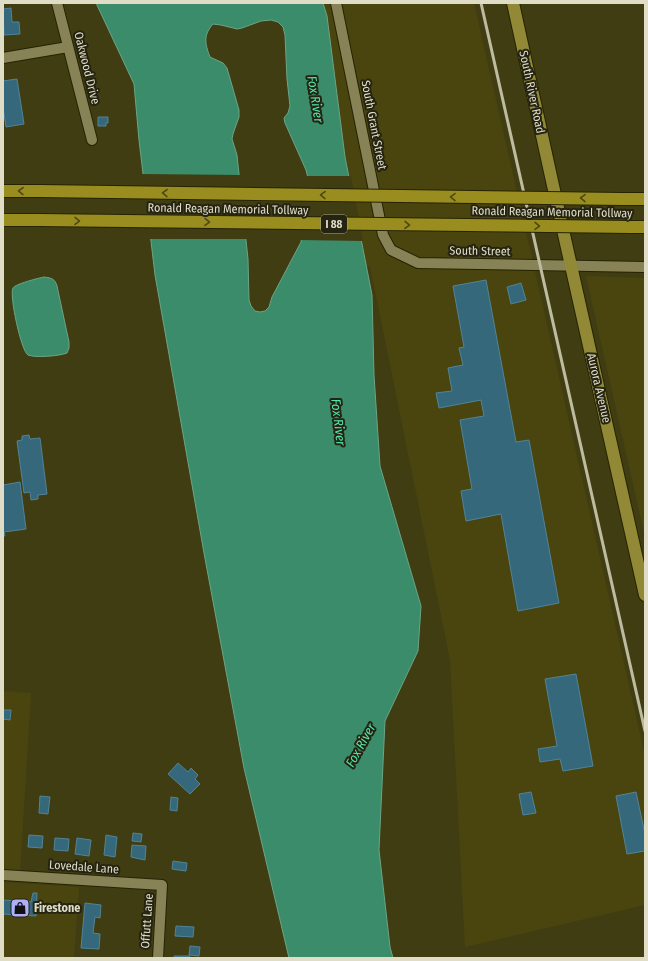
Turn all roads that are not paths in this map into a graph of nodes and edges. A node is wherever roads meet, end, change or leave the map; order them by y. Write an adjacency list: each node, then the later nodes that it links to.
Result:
1 (57, 3): 4 (street, Oakwood Drive)
2 (336, 3): 12 (street, South Grant Street)
3 (513, 3): 7 (main road, South River Road)
4 (68, 47): 5 (street); 6 (street, Oakwood Drive)
5 (3, 58)
6 (92, 140)
7 (552, 181): 13 (main road, Aurora Avenue)
8 (3, 191): 9 (highway, Ronald Reagan Memorial Tollway, one-way to 8, bridge)
9 (645, 199)
10 (3, 220): 11 (highway, Ronald Reagan Memorial Tollway / I 88, one-way to 11, bridge)
11 (645, 227)
12 (391, 250): 13 (street, South Street)
13 (572, 266): 14 (street, South Street); 15 (main road, Aurora Avenue)
14 (645, 267)
15 (645, 595)
16 (3, 875): 17 (street, Lovedale Lane)
17 (162, 885): 18 (street, Offutt Lane)
18 (158, 958)

